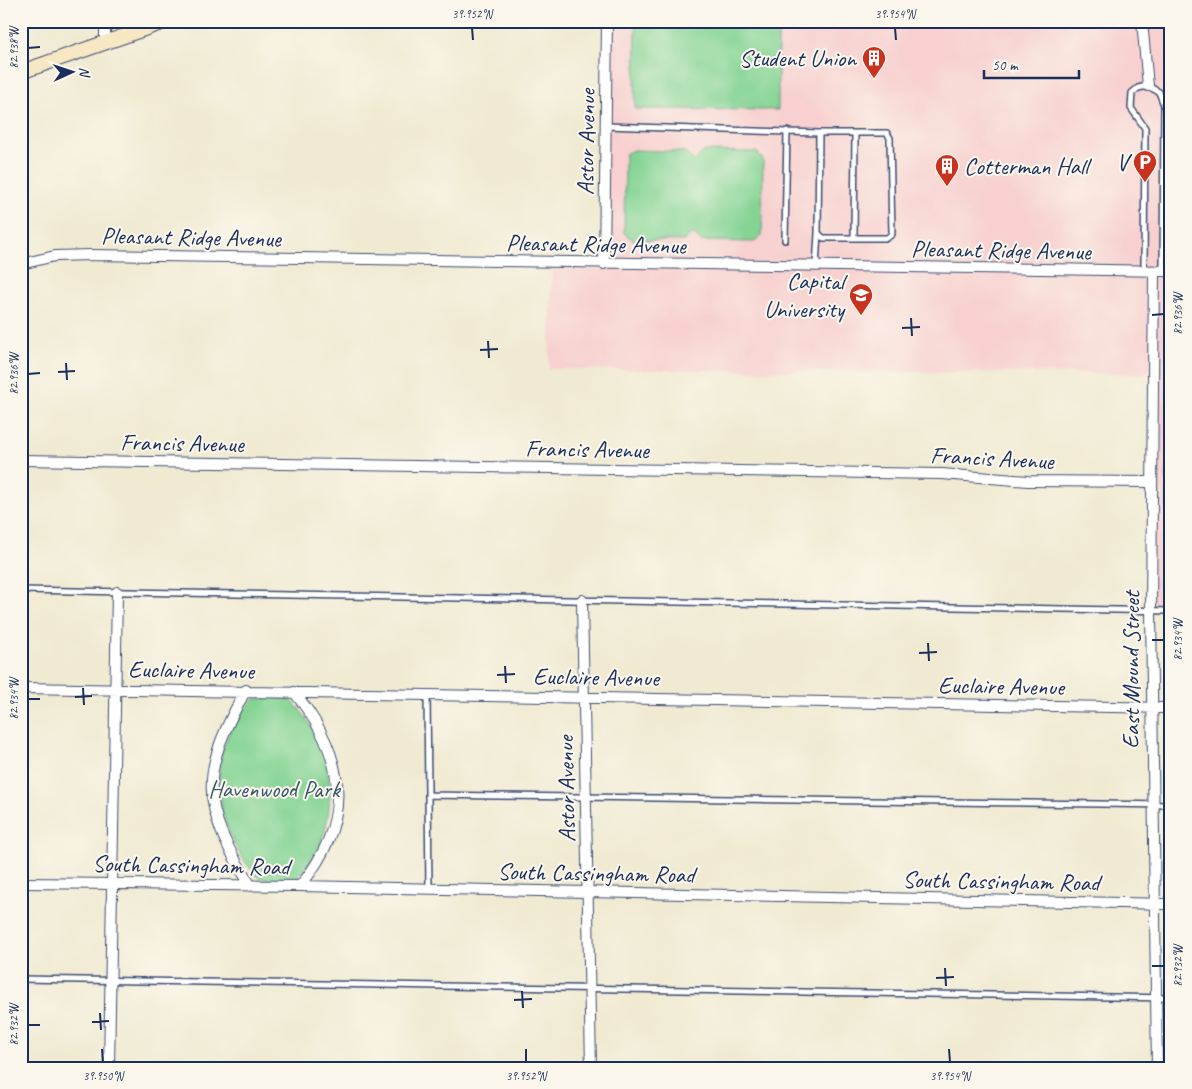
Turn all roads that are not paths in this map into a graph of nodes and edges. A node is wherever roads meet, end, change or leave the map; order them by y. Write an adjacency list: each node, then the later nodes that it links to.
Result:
1 (105, 21): 5 (street)
2 (167, 21): 5 (main road)
3 (607, 21): 8 (street, Astor Avenue)
4 (1142, 21): 7 (street)
5 (105, 43): 6 (main road)
6 (21, 72)
7 (1148, 86): 18 (lane); 18 (lane)
8 (606, 126): 9 (lane); 16 (street, Astor Avenue)
9 (787, 131): 11 (lane); 14 (lane)
10 (855, 132): 11 (lane); 13 (lane); 13 (lane)
11 (819, 133): 12 (lane)
12 (818, 233): 13 (lane); 17 (lane)
13 (854, 238)
14 (785, 240)
15 (21, 264): 16 (street, Pleasant Ridge Avenue)
16 (604, 264): 17 (street, Pleasant Ridge Avenue)
17 (816, 267): 18 (street, Pleasant Ridge Avenue)
18 (1158, 271): 20 (street, East Mound Street)
19 (21, 460): 20 (street, Francis Avenue)
20 (1151, 482): 24 (street, East Mound Street)
21 (21, 590): 22 (lane)
22 (117, 592): 23 (lane); 27 (street)
23 (582, 600): 24 (lane); 31 (street, Astor Avenue)
24 (1151, 610): 25 (lane); 32 (street, East Mound Street)
25 (1171, 611)
26 (21, 688): 27 (street, Euclaire Avenue)
27 (115, 689): 28 (street, Euclaire Avenue); 39 (street)
28 (246, 690): 29 (street, Euclaire Avenue); 40 (street)
29 (294, 692): 30 (street, Euclaire Avenue); 41 (street)
30 (427, 694): 31 (street, Euclaire Avenue); 34 (lane)
31 (584, 697): 32 (street, Euclaire Avenue); 35 (street, Astor Avenue)
32 (1151, 708): 33 (street, Euclaire Avenue); 36 (street, East Mound Street)
33 (1171, 708)
34 (428, 795): 35 (lane); 42 (lane)
35 (586, 797): 36 (lane); 43 (street, Astor Avenue)
36 (1152, 805): 37 (lane); 44 (street, East Mound Street)
37 (1171, 805)
38 (21, 883): 39 (street, South Cassingham Road)
39 (112, 884): 40 (street, South Cassingham Road); 47 (street)
40 (251, 886): 41 (street, South Cassingham Road)
41 (300, 886): 42 (street, South Cassingham Road)
42 (429, 889): 43 (street, South Cassingham Road)
43 (588, 893): 44 (street, South Cassingham Road); 48 (street, Astor Avenue)
44 (1154, 904): 45 (street, South Cassingham Road); 49 (street, East Mound Street)
45 (1171, 904)
46 (21, 979): 47 (lane)
47 (110, 980): 48 (lane); 51 (street)
48 (590, 988): 49 (lane); 52 (street, Astor Avenue)
49 (1156, 998): 50 (lane); 53 (street, East Mound Street)
50 (1171, 998)
51 (109, 1068)
52 (591, 1068)
53 (1157, 1068)

